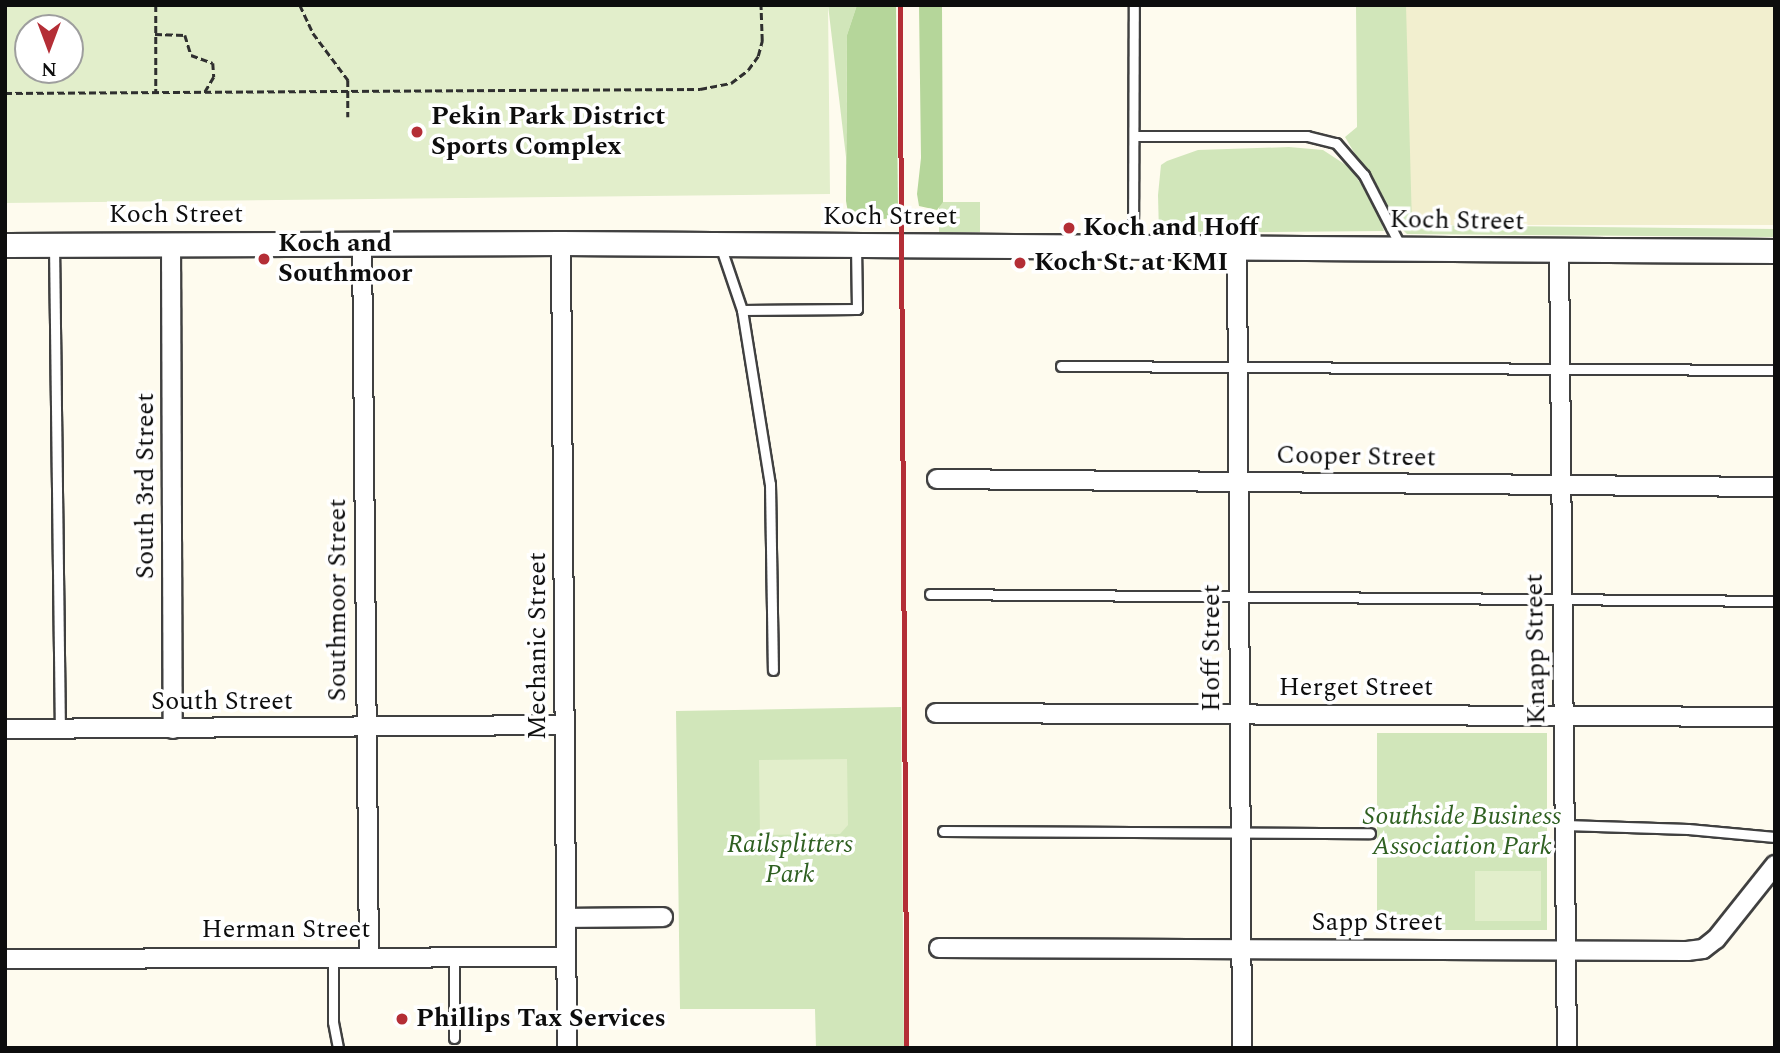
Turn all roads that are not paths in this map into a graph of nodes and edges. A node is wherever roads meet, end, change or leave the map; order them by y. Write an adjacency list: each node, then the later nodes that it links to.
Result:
1 (1134, 5): 2 (lane)
2 (1134, 136): 10 (lane); 12 (lane)
3 (171, 243): 4 (street, Koch Street); 6 (street, Koch Street); 37 (street, South 3rd Street)
4 (362, 243): 5 (street, Koch Street); 34 (street, Southmoor Street)
5 (561, 243): 7 (street, Koch Street); 33 (street, Mechanic Street)
6 (54, 244): 9 (street, Koch Street); 36 (lane)
7 (719, 244): 8 (street, Koch Street); 15 (lane)
8 (856, 244): 10 (street, Koch Street); 15 (lane)
9 (5, 245)
10 (1133, 246): 11 (street, Koch Street)
11 (1237, 247): 12 (street, Koch Street); 17 (street, Hoff Street)
12 (1402, 248): 13 (street, Koch Street)
13 (1559, 250): 14 (street, Koch Street); 18 (street, Knapp Street)
14 (1775, 251)
15 (743, 310): 28 (lane)
16 (1061, 366): 17 (lane)
17 (1237, 367): 18 (lane); 21 (street, Hoff Street)
18 (1560, 369): 19 (lane); 22 (street, Knapp Street)
19 (1775, 370)
20 (937, 479): 21 (street, Cooper Street)
21 (1239, 481): 22 (street, Cooper Street); 25 (street, Hoff Street)
22 (1561, 486): 23 (street, Cooper Street); 26 (street, Knapp Street)
23 (1775, 487)
24 (930, 594): 25 (lane)
25 (1238, 596): 26 (lane); 30 (street, Hoff Street)
26 (1561, 599): 27 (lane); 31 (street, Knapp Street)
27 (1775, 601)
28 (773, 670)
29 (936, 713): 30 (street, Herget Street)
30 (1239, 713): 31 (street, Herget Street); 40 (street, Hoff Street)
31 (1564, 715): 32 (street, Herget Street); 38 (street, Knapp Street)
32 (1775, 717)
33 (565, 725): 34 (street, South Street); 45 (street, Mechanic Street)
34 (366, 727): 37 (street, South Street); 50 (street, Southmoor Street)
35 (5, 729): 36 (street, South Street)
36 (60, 729): 37 (street, South Street)
37 (173, 729)
38 (1565, 825): 42 (lane); 48 (street, Knapp Street)
39 (943, 831): 40 (lane)
40 (1239, 832): 41 (lane); 47 (street, Hoff Street)
41 (1370, 833)
42 (1775, 837)
43 (1775, 865): 48 (street, Sapp Street)
44 (663, 917): 45 (street)
45 (568, 919): 52 (street, Mechanic Street)
46 (939, 948): 47 (street, Sapp Street)
47 (1241, 949): 48 (street, Sapp Street); 57 (street, Hoff Street)
48 (1567, 950): 58 (street, Knapp Street)
49 (333, 956): 50 (street, Herman Street); 53 (street, Herman Street); 55 (lane)
50 (369, 956): 51 (street, Herman Street)
51 (454, 956): 52 (street, Herman Street); 54 (lane)
52 (566, 957): 56 (street, Mechanic Street)
53 (5, 959)
54 (454, 1038)
55 (338, 1048)
56 (567, 1048)
57 (1242, 1048)
58 (1567, 1048)

